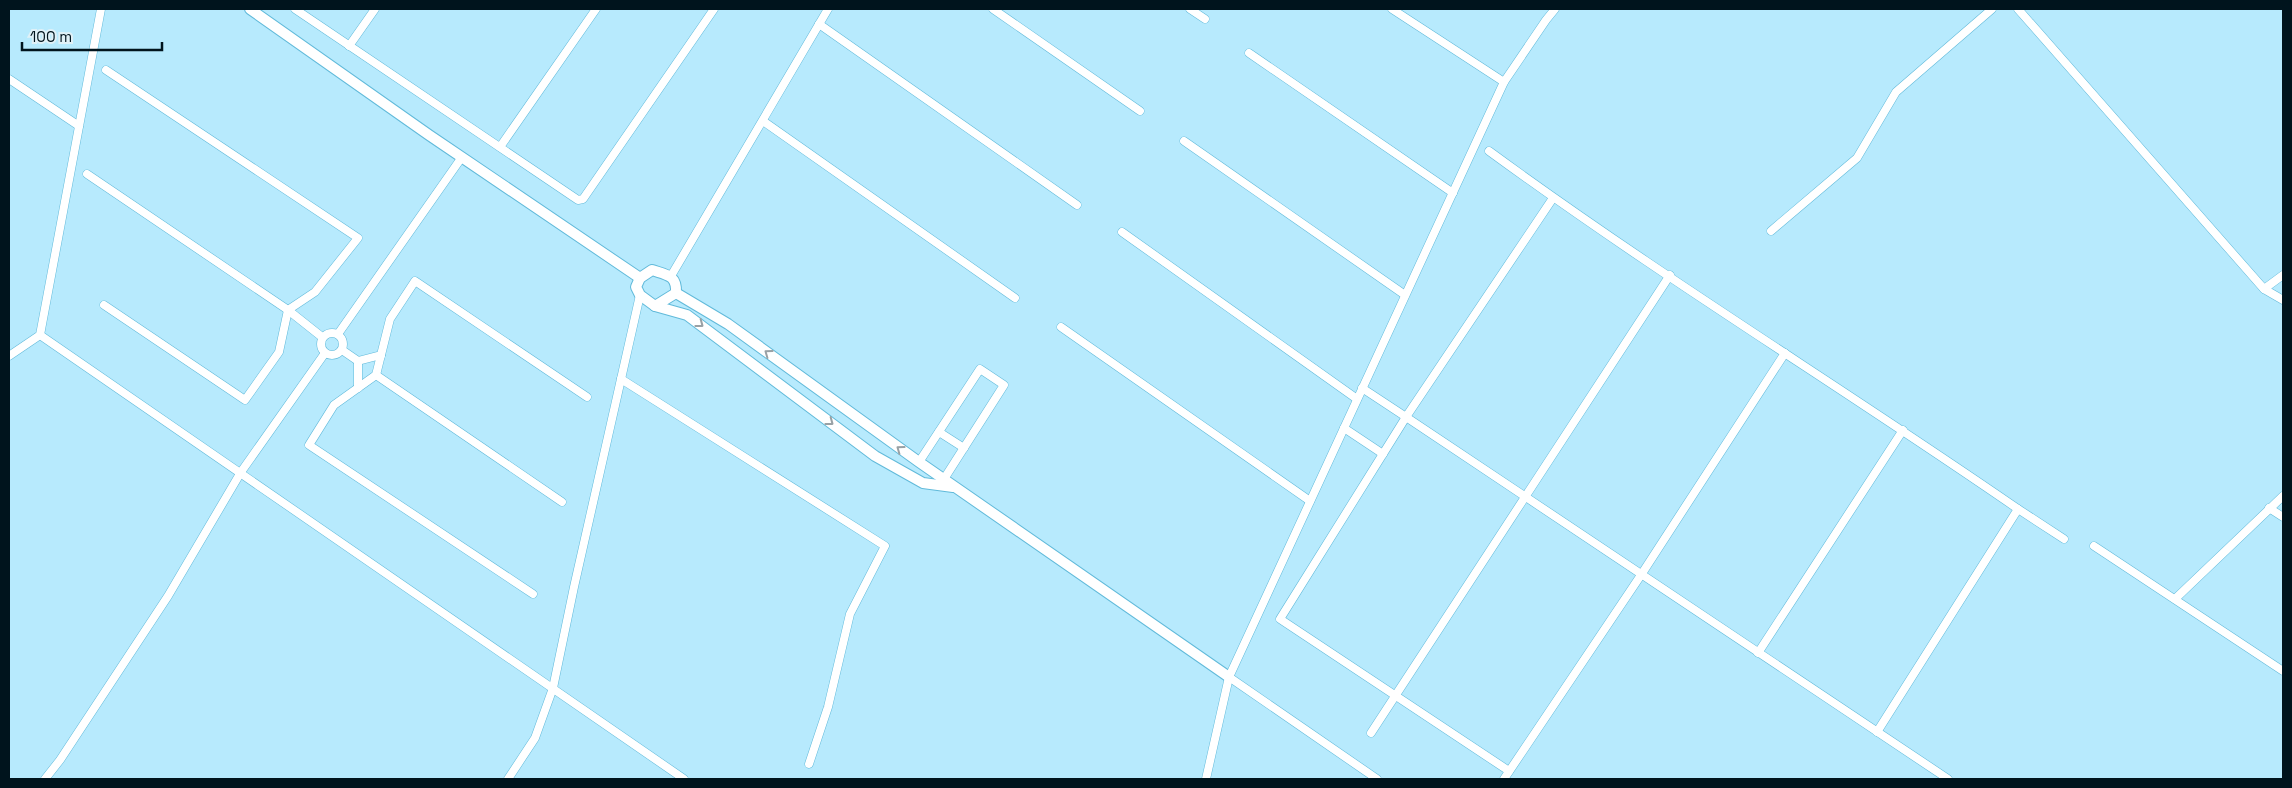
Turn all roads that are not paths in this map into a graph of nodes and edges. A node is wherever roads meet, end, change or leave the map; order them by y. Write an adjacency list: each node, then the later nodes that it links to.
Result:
1 (101, 9): 23 (street)
2 (250, 9): 27 (street)
3 (295, 9): 16 (street)
4 (375, 9): 16 (street)
5 (596, 9): 25 (street)
6 (714, 9): 25 (street)
7 (828, 9): 15 (street)
8 (993, 9): 21 (street)
9 (1190, 9): 14 (street)
10 (1392, 9): 20 (street)
11 (1556, 9): 20 (street)
12 (1992, 9): 32 (street)
13 (2018, 9): 38 (street)
14 (1205, 19)
15 (819, 24): 22 (street); 31 (street)
16 (349, 46): 25 (street)
17 (1249, 53): 29 (street)
18 (106, 70): 46 (street)
19 (9, 79): 23 (street)
20 (1504, 82): 29 (street)
21 (1140, 111)
22 (763, 121): 36 (street); 42 (street)
23 (79, 126): 49 (street)
24 (1184, 141): 40 (street)
25 (500, 148)
26 (1489, 151): 30 (street)
27 (462, 157): 37 (street); 48 (street)
28 (87, 174): 46 (street)
29 (1453, 192): 40 (street)
30 (1553, 198): 34 (street); 63 (street)
31 (1077, 205)
32 (1772, 231)
33 (1122, 232): 62 (street)
34 (1670, 275): 53 (street); 74 (street)
35 (2283, 275): 38 (street)
36 (671, 276): 37 (street); 39 (street)
37 (640, 278): 41 (street)
38 (2264, 289): 43 (street)
39 (676, 293): 45 (street); 69 (street, one-way to 39)
40 (1405, 295): 60 (street)
41 (640, 296): 45 (street); 58 (street)
42 (1015, 298)
43 (2283, 300)
44 (104, 305): 46 (street)
45 (656, 306): 72 (street, one-way to 72)
46 (288, 310): 50 (street)
47 (1061, 327): 75 (street)
48 (338, 334): 50 (street); 51 (street)
49 (40, 335): 55 (street); 70 (street)
50 (322, 337): 52 (street)
51 (342, 350): 52 (street); 56 (street)
52 (325, 353): 70 (street)
53 (1785, 353): 65 (street); 82 (street)
54 (381, 355): 56 (street); 57 (street); 61 (street)
55 (9, 356)
56 (358, 361): 59 (street)
57 (376, 375): 59 (street); 76 (street)
58 (621, 379): 88 (street); 92 (street)
59 (358, 388): 83 (street)
60 (1362, 388): 62 (street); 63 (street)
61 (587, 397)
62 (1357, 399): 64 (street)
63 (1406, 417): 68 (street); 74 (street)
64 (1344, 428): 68 (street); 75 (street)
65 (1903, 430): 78 (street); 85 (street)
66 (939, 432): 67 (street); 67 (street); 69 (street)
67 (964, 448): 71 (street)
68 (1383, 454): 89 (street)
69 (919, 462): 71 (street)
70 (241, 472): 88 (street); 94 (street)
71 (944, 480): 72 (street)
72 (954, 487): 87 (street)
73 (2283, 496): 77 (street)
74 (1525, 498): 82 (street); 89 (street)
75 (1310, 501): 87 (street)
76 (562, 502)
77 (2269, 508): 79 (street); 84 (street)
78 (2018, 510): 80 (street); 91 (street)
79 (2283, 517)
80 (2064, 539)
81 (2094, 546): 84 (street)
82 (1641, 575): 85 (street); 93 (street)
83 (533, 594)
84 (2175, 599): 86 (street)
85 (1758, 653): 91 (street)
86 (2283, 671)
87 (1229, 677): 97 (street); 98 (street)
88 (553, 688): 95 (street); 96 (street)
89 (1396, 695): 90 (street); 93 (street)
90 (1371, 732)
91 (1877, 732): 100 (street)
92 (809, 764)
93 (1509, 771): 99 (street)
94 (45, 779)
95 (508, 779)
96 (684, 779)
97 (1206, 779)
98 (1377, 779)
99 (1504, 779)
100 (1948, 779)

